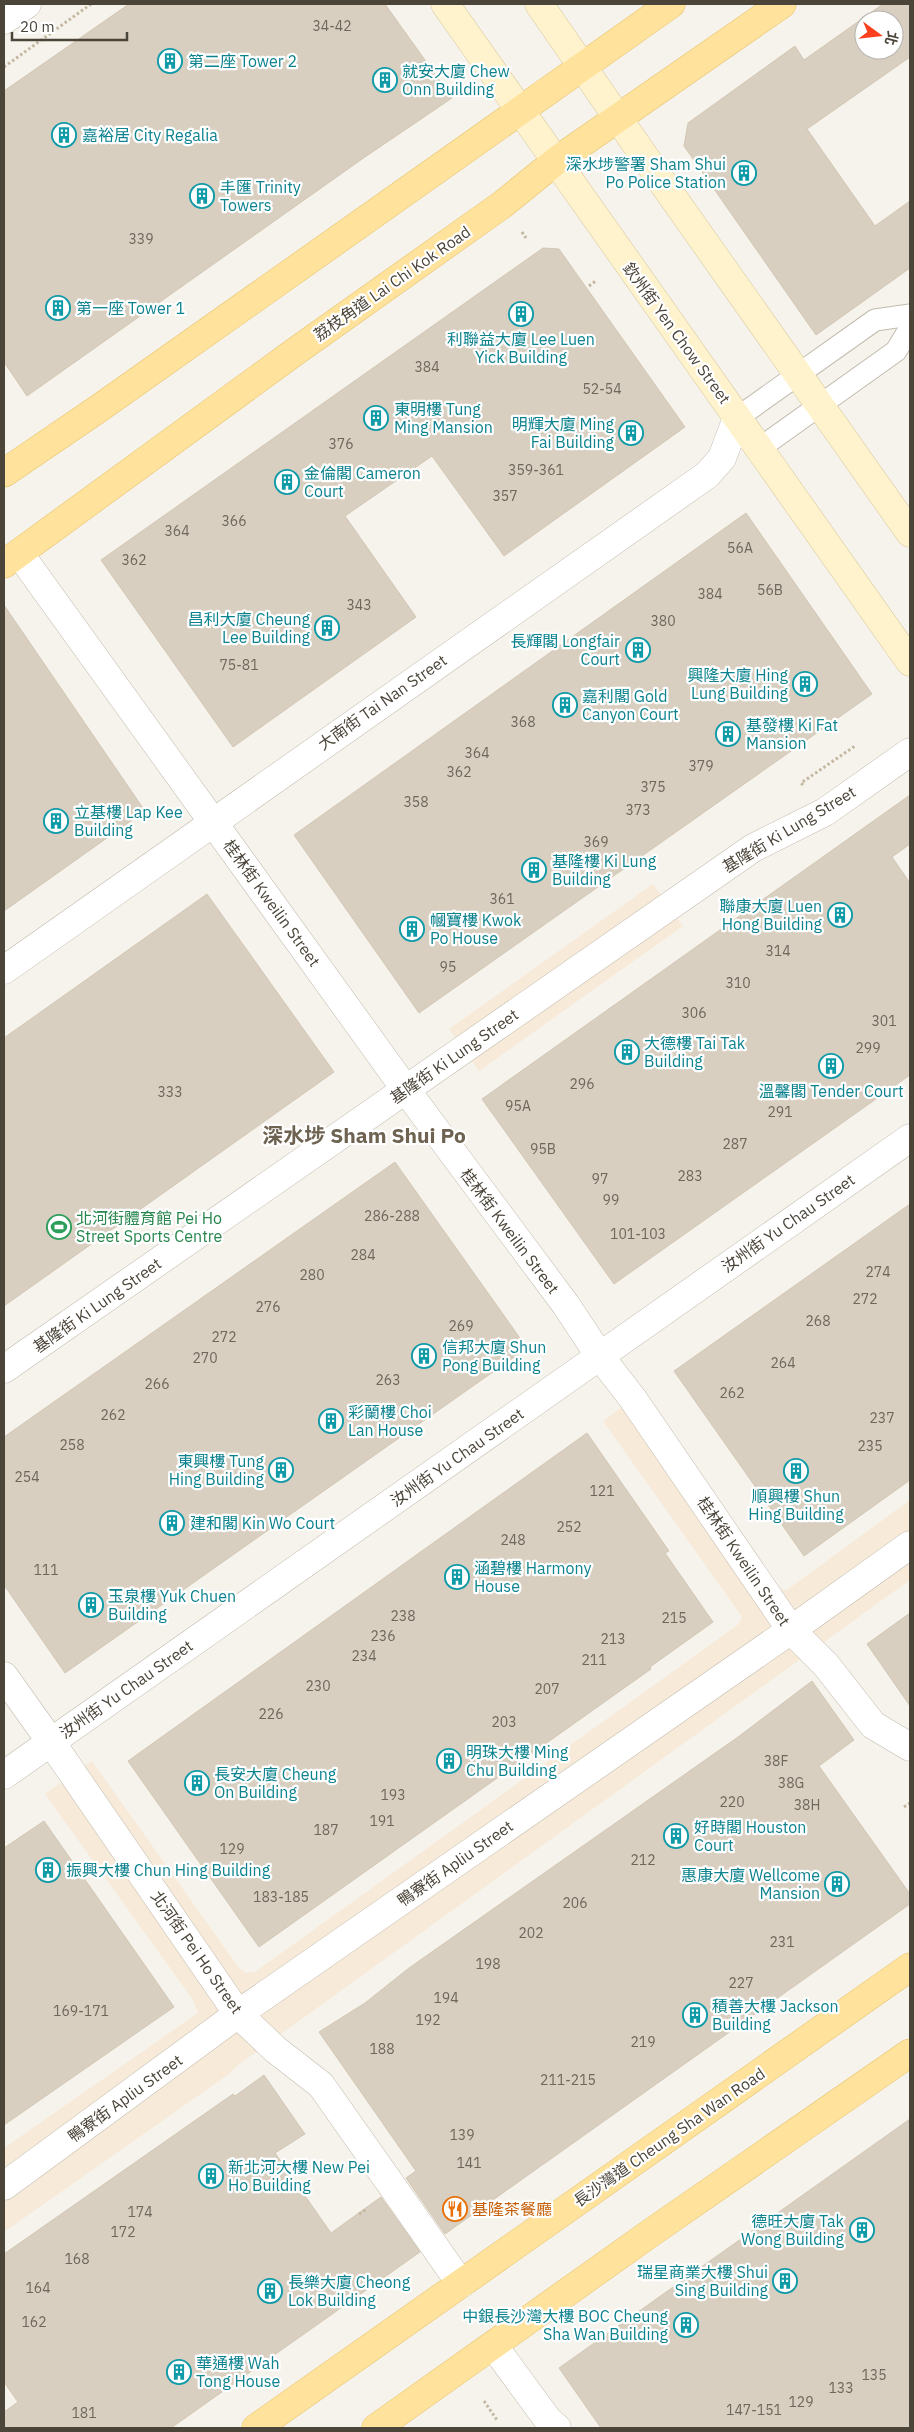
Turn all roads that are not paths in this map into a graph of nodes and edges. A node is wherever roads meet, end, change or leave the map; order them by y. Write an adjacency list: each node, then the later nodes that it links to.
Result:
1 (27, 4): 6 (street)
2 (445, 4): 8 (main road, 欽州街 Yen Chow Street)
3 (539, 4): 7 (main road)
4 (671, 4): 7 (main road)
5 (782, 4): 9 (main road, 荔枝角道 Lai Chi Kok Road)
6 (4, 20)
7 (583, 66): 8 (main road); 9 (main road)
8 (521, 109): 10 (main road, 欽州街 Yen Chow Street); 17 (main road)
9 (618, 118): 10 (main road, 荔枝角道 Lai Chi Kok Road); 13 (main road)
10 (556, 161): 15 (main road, 欽州街 Yen Chow Street); 19 (main road, 荔枝角道 Lai Chi Kok Road)
11 (910, 315): 13 (lane)
12 (910, 328): 14 (lane)
13 (798, 374): 14 (main road); 15 (lane)
14 (819, 406): 16 (lane); 18 (main road)
15 (738, 418): 16 (main road, 欽州街 Yen Chow Street); 22 (street, 大南街 Tai Nan Street)
16 (760, 448): 20 (main road, 欽州街 Yen Chow Street)
17 (4, 473)
18 (910, 533)
19 (11, 559): 22 (street, 桂林街 Kweilin Street)
20 (910, 662)
21 (910, 752): 24 (street, 基隆街 Ki Lung Street)
22 (212, 821): 23 (street, 大南街 Tai Nan Street); 24 (street, 桂林街 Kweilin Street)
23 (4, 970)
24 (406, 1090): 26 (street, 桂林街 Kweilin Street); 27 (street, 基隆街 Ki Lung Street)
25 (910, 1138): 26 (street, 汝州街 Yu Chau Street)
26 (599, 1355): 29 (street, 桂林街 Kweilin Street); 31 (street, 汝州街 Yu Chau Street)
27 (4, 1370)
28 (910, 1545): 29 (street, 鴨寮街 Apliu Street)
29 (791, 1630): 32 (street, 桂林街 Kweilin Street); 35 (street, 鴨寮街 Apliu Street)
30 (4, 1676): 31 (street, 北河街 Pei Ho Street)
31 (51, 1742): 33 (street, 汝州街 Yu Chau Street); 35 (street, 北河街 Pei Ho Street)
32 (910, 1747)
33 (4, 1775)
34 (910, 1967): 38 (main road, 長沙灣道 Cheung Sha Wan Road)
35 (238, 2014): 37 (street, 鴨寮街 Apliu Street); 38 (street, 北河街 Pei Ho Street)
36 (910, 2054): 39 (main road)
37 (4, 2186)
38 (461, 2284): 40 (main road, 長沙灣道 Cheung Sha Wan Road)
39 (493, 2345): 41 (main road); 42 (street)
40 (256, 2428)
41 (376, 2428)
42 (558, 2428)

